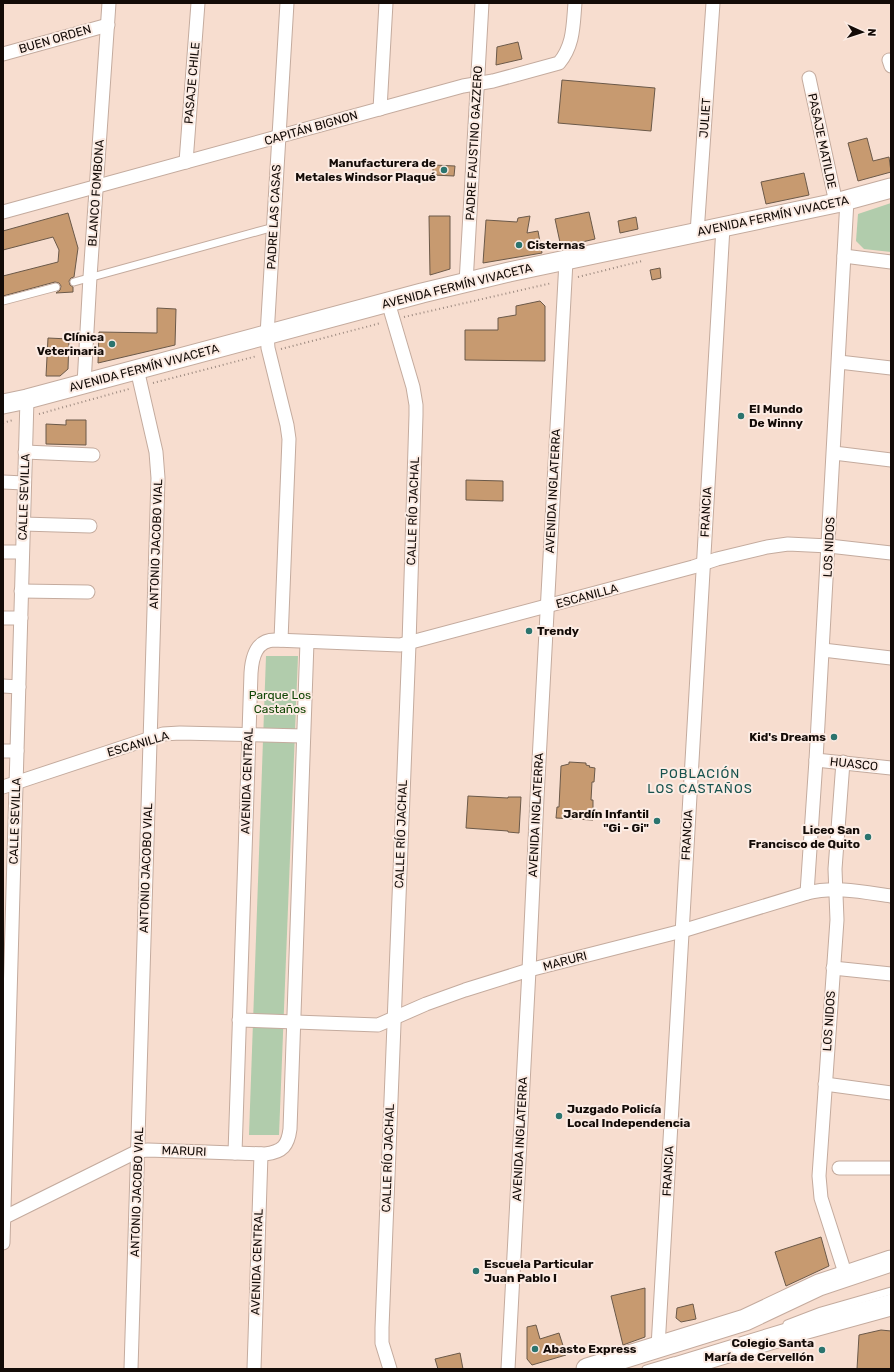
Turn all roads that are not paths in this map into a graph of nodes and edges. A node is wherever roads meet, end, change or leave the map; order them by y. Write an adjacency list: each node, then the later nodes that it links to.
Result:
1 (109, 3): 8 (street, BLANCO FOMBONA)
2 (198, 3): 14 (street, PASAJE CHILE)
3 (287, 3): 13 (street, PADRE LAS CASAS)
4 (386, 3): 12 (street)
5 (482, 3): 11 (street, PADRE FAUSTINO GAZZERO)
6 (575, 3): 11 (street, CAPITÁN BIGNON)
7 (713, 3): 21 (street, JULIET)
8 (108, 25): 9 (street, BUEN ORDEN); 15 (street, BLANCO FOMBONA)
9 (3, 54)
10 (809, 78): 17 (street, PASAJE MATILDE)
11 (477, 84): 12 (street, CAPITÁN BIGNON); 27 (street, PADRE FAUSTINO GAZZERO)
12 (380, 109): 13 (street, CAPITÁN BIGNON)
13 (279, 137): 14 (street, CAPITÁN BIGNON); 19 (street, PADRE LAS CASAS)
14 (186, 162): 15 (street, CAPITÁN BIGNON)
15 (96, 187): 18 (street, CAPITÁN BIGNON); 25 (street, BLANCO FOMBONA)
16 (891, 188): 17 (main road, AVENIDA FERMÍN VIVACETA)
17 (842, 202): 20 (main road, AVENIDA FERMÍN VIVACETA); 22 (street, LOS NIDOS)
18 (3, 212)
19 (274, 227): 25 (lane); 31 (street, PADRE LAS CASAS)
20 (722, 227): 21 (main road, AVENIDA FERMÍN VIVACETA); 51 (street, FRANCIA)
21 (697, 233): 23 (main road, AVENIDA FERMÍN VIVACETA)
22 (844, 256): 24 (street); 32 (street, LOS NIDOS)
23 (566, 261): 27 (main road, AVENIDA FERMÍN VIVACETA); 54 (street, AVENIDA INGLATERRA)
24 (891, 262)
25 (90, 278): 26 (lane); 35 (street, BLANCO FOMBONA)
26 (74, 282)
27 (466, 283): 30 (main road, AVENIDA FERMÍN VIVACETA)
28 (56, 287): 29 (lane)
29 (3, 301)
30 (391, 311): 31 (main road, AVENIDA FERMÍN VIVACETA); 59 (street, CALLE RÍO JACHAL)
31 (268, 344): 34 (main road, AVENIDA FERMÍN VIVACETA); 57 (street)
32 (839, 362): 33 (street); 40 (street, LOS NIDOS)
33 (891, 368)
34 (139, 378): 35 (main road, AVENIDA FERMÍN VIVACETA); 66 (street, ANTONIO JACOBO VIAL)
35 (84, 384): 37 (main road, AVENIDA FERMÍN VIVACETA)
36 (3, 404): 37 (main road, AVENIDA FERMÍN VIVACETA)
37 (26, 408): 38 (main road, AVENIDA FERMÍN VIVACETA); 39 (street, CALLE SEVILLA)
38 (3, 410)
39 (25, 452): 41 (street); 44 (street, CALLE SEVILLA)
40 (834, 453): 42 (street); 47 (street, LOS NIDOS)
41 (93, 455)
42 (891, 460)
43 (3, 482): 44 (street)
44 (24, 483): 45 (street, CALLE SEVILLA)
45 (23, 524): 46 (street); 49 (street, CALLE SEVILLA)
46 (90, 526)
47 (829, 546): 50 (street, ESCANILLA); 51 (street, ESCANILLA); 60 (street, LOS NIDOS)
48 (3, 552): 49 (street)
49 (22, 552): 52 (street, CALLE SEVILLA)
50 (891, 553)
51 (703, 564): 54 (street, ESCANILLA); 77 (street, FRANCIA)
52 (21, 591): 53 (street); 56 (street, CALLE SEVILLA)
53 (88, 592)
54 (547, 607): 59 (street, ESCANILLA); 79 (street, AVENIDA INGLATERRA)
55 (3, 618): 56 (street)
56 (21, 618): 63 (street, CALLE SEVILLA)
57 (281, 640): 58 (street, ESCANILLA); 64 (street, AVENIDA CENTRAL)
58 (307, 642): 59 (street, ESCANILLA); 65 (street)
59 (409, 644): 81 (street, CALLE RÍO JACHAL)
60 (823, 650): 61 (street); 69 (street, LOS NIDOS)
61 (891, 658)
62 (3, 686): 63 (street)
63 (19, 687): 68 (street, CALLE SEVILLA)
64 (248, 735): 65 (street, ESCANILLA); 66 (street, ESCANILLA); 82 (street, AVENIDA CENTRAL)
65 (303, 736): 83 (street)
66 (150, 738): 72 (street, ESCANILLA); 86 (street, ANTONIO JACOBO VIAL)
67 (3, 751): 68 (street)
68 (17, 751): 72 (street, CALLE SEVILLA)
69 (816, 760): 70 (street, HUASCO); 75 (street, LOS NIDOS)
70 (842, 762): 71 (street, HUASCO); 74 (street, LOS NIDOS)
71 (891, 768)
72 (16, 783): 73 (street, ESCANILLA); 91 (street, CALLE SEVILLA)
73 (3, 787)
74 (836, 889): 75 (street, MARURI); 76 (street, MARURI); 78 (street, LOS NIDOS)
75 (807, 893): 77 (street, MARURI)
76 (891, 896)
77 (682, 931): 79 (street, MARURI); 100 (street, FRANCIA)
78 (833, 968): 80 (street); 84 (street, LOS NIDOS)
79 (529, 970): 81 (street, MARURI); 105 (street, AVENIDA INGLATERRA)
80 (891, 974)
81 (393, 1019): 83 (street, MARURI); 104 (street, CALLE RÍO JACHAL)
82 (240, 1020): 83 (street, MARURI); 87 (street, AVENIDA CENTRAL)
83 (294, 1022): 88 (street, MARURI)
84 (825, 1084): 85 (street); 94 (street, LOS NIDOS)
85 (891, 1093)
86 (138, 1152): 87 (street, MARURI); 91 (street, MARURI); 102 (street, ANTONIO JACOBO VIAL)
87 (235, 1153): 88 (street, MARURI)
88 (261, 1154): 103 (street, AVENIDA CENTRAL)
89 (839, 1168): 90 (street)
90 (891, 1168)
91 (3, 1218): 92 (street, CALLE SEVILLA)
92 (3, 1242)
93 (891, 1261): 94 (main road)
94 (846, 1276): 100 (main road)
95 (891, 1291): 99 (lane)
96 (808, 1299): 98 (lane)
97 (891, 1305): 99 (main road)
98 (780, 1312)
99 (856, 1315): 101 (main road)
100 (658, 1347): 106 (main road)
101 (676, 1364): 107 (lane)
102 (131, 1369)
103 (254, 1369)
104 (390, 1369)
105 (508, 1369)
106 (587, 1369)
107 (646, 1369)

